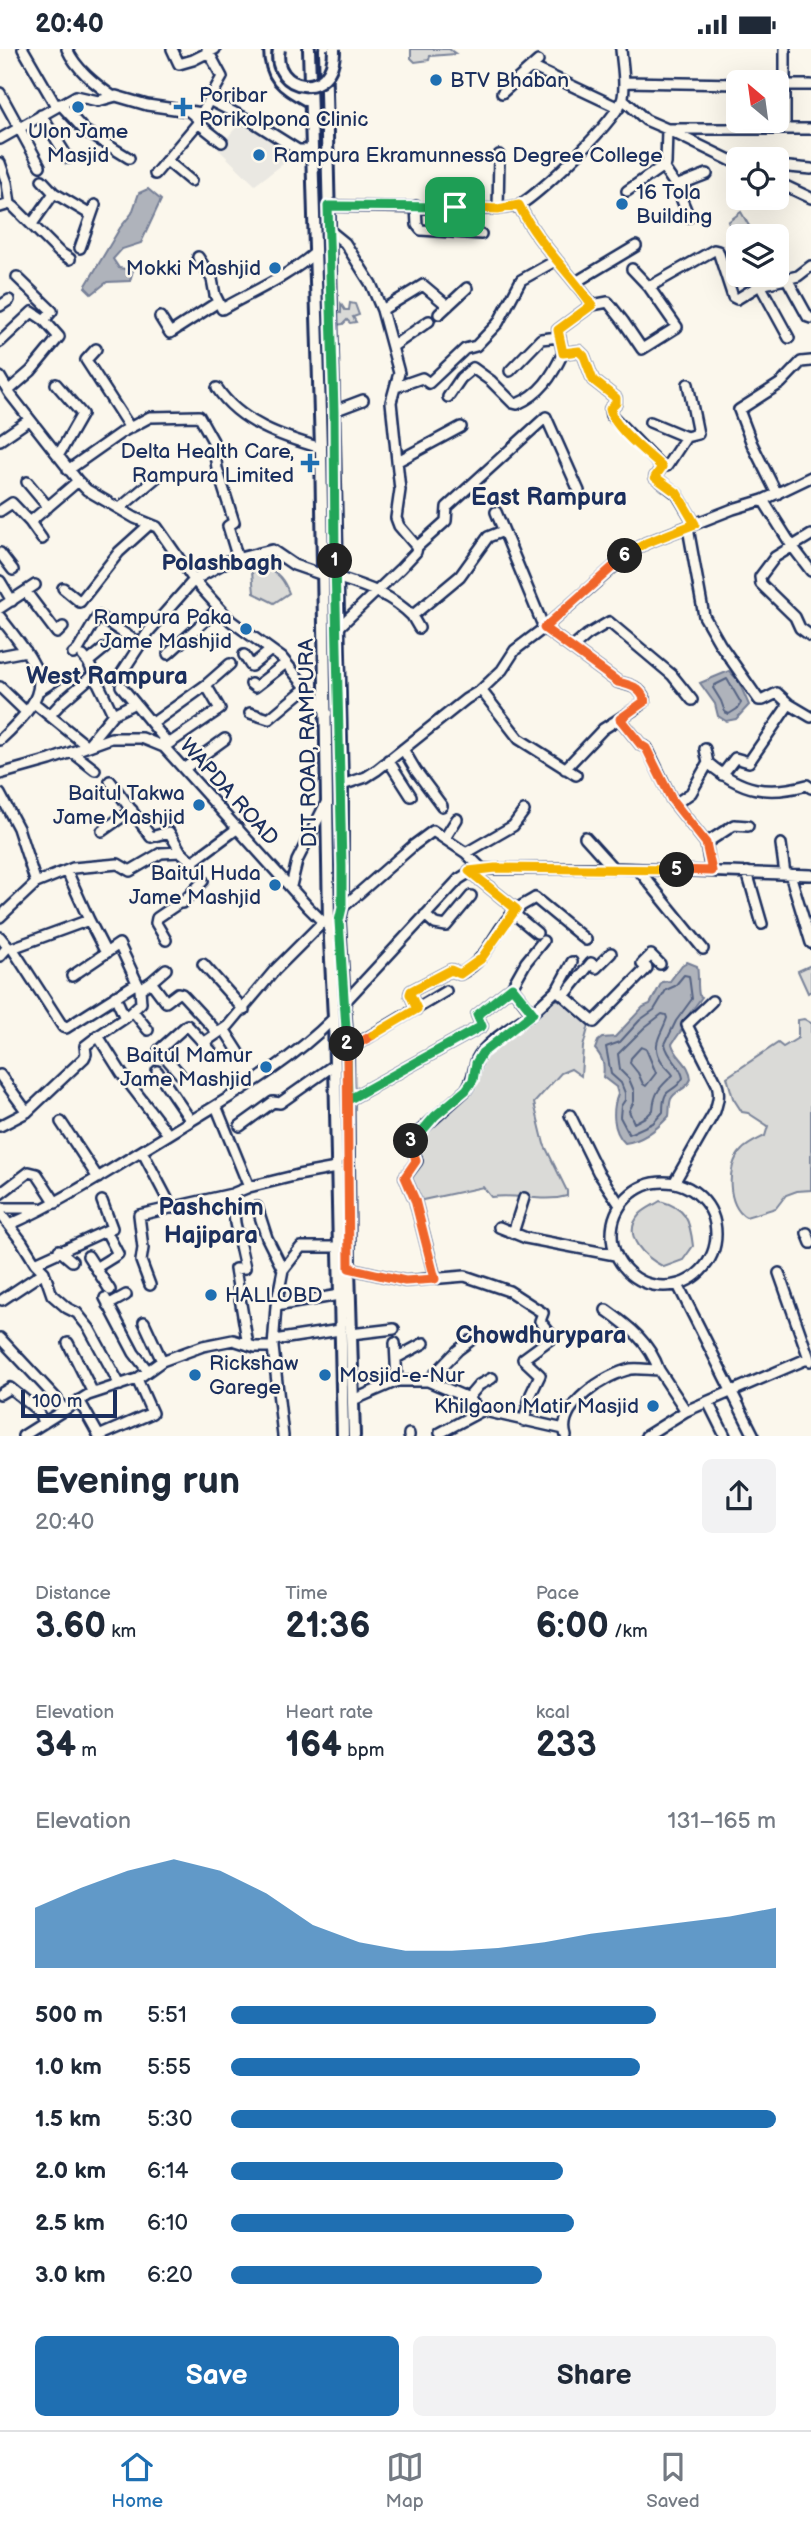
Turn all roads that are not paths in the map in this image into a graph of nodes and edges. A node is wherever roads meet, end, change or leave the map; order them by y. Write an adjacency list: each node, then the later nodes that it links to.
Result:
1 (23, 49): 23 (street)
2 (67, 49): 19 (street)
3 (172, 49): 11 (street)
4 (270, 49): 21 (main road)
5 (279, 49): 8 (main road, bridge)
6 (309, 49): 21 (main road, DIT ROAD, RAMPURA)
7 (325, 49): 55 (main road, DIT ROAD, RAMPURA)
8 (334, 49)
9 (621, 49): 13 (street)
10 (785, 49): 12 (street)
11 (210, 50): 20 (street)
12 (783, 70)
13 (624, 82): 14 (street); 22 (street)
14 (726, 84)
15 (789, 85): 16 (street)
16 (811, 85)
17 (0, 93): 26 (street)
18 (502, 93): 22 (street)
19 (112, 96): 23 (street); 25 (street)
20 (209, 100): 25 (street); 33 (street)
21 (310, 102): 33 (main road, DIT ROAD, RAMPURA)
22 (621, 104): 27 (street); 54 (street)
23 (58, 105): 24 (street); 36 (street)
24 (41, 115): 26 (street); 35 (street)
25 (199, 119): 32 (street); 38 (street)
26 (20, 128): 31 (street); 40 (street)
27 (667, 129): 28 (street); 37 (street); 41 (street)
28 (726, 129)
29 (789, 129): 30 (street)
30 (811, 129)
31 (0, 139)
32 (222, 142)
33 (312, 150): 64 (main road, DIT ROAD, RAMPURA)
34 (499, 155): 57 (street)
35 (68, 158)
36 (129, 158)
37 (726, 158)
38 (167, 161): 44 (street); 47 (street)
39 (0, 163): 53 (street)
40 (40, 166)
41 (663, 167): 48 (street); 50 (street)
42 (789, 167): 43 (street)
43 (811, 169)
44 (155, 174)
45 (707, 174): 48 (street)
46 (42, 180): 51 (street)
47 (191, 181)
48 (676, 186): 58 (street)
49 (789, 188): 52 (street)
50 (627, 191)
51 (54, 193): 59 (street); 63 (street)
52 (811, 198)
53 (5, 205): 59 (street)
54 (519, 205): 57 (street); 67 (street)
55 (328, 206): 56 (street); 60 (main road, DIT ROAD, RAMPURA)
56 (415, 207): 57 (street); 61 (street)
57 (498, 209)
58 (689, 217)
59 (32, 224): 66 (street)
60 (329, 230): 83 (street); 105 (main road, DIT ROAD, RAMPURA)
61 (481, 234)
62 (636, 246): 73 (street)
63 (80, 248)
64 (315, 253): 80 (street); 112 (main road, DIT ROAD, RAMPURA)
65 (198, 257): 80 (street)
66 (69, 259)
67 (555, 261): 73 (street); 101 (street)
68 (811, 266): 72 (street)
69 (632, 269): 75 (street)
70 (17, 277): 87 (street)
71 (726, 277): 75 (street)
72 (789, 278)
73 (576, 282): 81 (street)
74 (789, 283): 86 (street)
75 (649, 287): 81 (street)
76 (729, 287): 77 (street)
77 (757, 287)
78 (761, 287): 90 (street)
79 (467, 288): 82 (street)
80 (218, 302): 85 (street)
81 (592, 305): 89 (street)
82 (447, 306): 83 (street); 84 (street)
83 (382, 310): 92 (street)
84 (439, 314)
85 (160, 317)
86 (811, 317)
87 (44, 320): 91 (street); 102 (street)
88 (429, 321): 92 (street)
89 (559, 337): 94 (street); 96 (street)
90 (789, 338)
91 (0, 342)
92 (392, 348): 101 (street)
93 (96, 349): 109 (street)
94 (563, 353): 103 (street); 115 (street)
95 (811, 361): 122 (street)
96 (510, 371)
97 (0, 377): 102 (street)
98 (56, 384): 113 (street)
99 (688, 384): 110 (street)
100 (217, 387): 112 (street)
101 (396, 387): 114 (street)
102 (5, 391): 106 (street)
103 (448, 397)
104 (363, 400): 105 (street)
105 (334, 411): 139 (main road, DIT ROAD, RAMPURA)
106 (29, 420): 111 (street); 113 (street)
107 (650, 422): 110 (street)
108 (461, 427): 114 (street)
109 (130, 428): 116 (street); 137 (street)
110 (686, 437): 115 (street)
111 (0, 440)
112 (321, 448): 138 (main road, DIT ROAD, RAMPURA)
113 (58, 456): 116 (street)
114 (398, 461): 135 (street)
115 (662, 467): 130 (street)
116 (68, 470): 119 (street)
117 (157, 477): 125 (street)
118 (811, 477): 122 (street)
119 (78, 481): 124 (street); 125 (street)
120 (27, 482): 124 (street)
121 (579, 491): 135 (street)
122 (777, 494): 123 (street)
123 (763, 500): 130 (street); 134 (street)
124 (48, 507): 128 (street)
125 (120, 508): 129 (street)
126 (0, 510): 128 (street)
127 (496, 512): 131 (street)
128 (30, 522): 133 (street)
129 (150, 524): 144 (street); 147 (street)
130 (691, 526): 158 (street); 184 (street)
131 (503, 531): 153 (street); 158 (street)
132 (811, 535): 134 (street)
133 (42, 539)
134 (792, 546): 141 (street); 159 (street)
135 (417, 547): 148 (street)
136 (0, 553): 140 (street)
137 (238, 559): 142 (street); 144 (street)
138 (323, 562): 139 (main road); 142 (main road, DIT ROAD, RAMPURA)
139 (335, 562): 143 (main road, DIT ROAD, RAMPURA)
140 (13, 570)
141 (811, 571)
142 (323, 575): 187 (main road, DIT ROAD, RAMPURA)
143 (336, 577): 148 (street); 156 (main road, DIT ROAD, RAMPURA)
144 (194, 580): 152 (street); 160 (street)
145 (0, 582): 150 (street)
146 (35, 585): 149 (street)
147 (63, 588)
148 (378, 591): 153 (street); 156 (street)
149 (26, 592): 150 (street); 155 (street)
150 (12, 601): 151 (street)
151 (0, 608)
152 (219, 608): 163 (street); 166 (street)
153 (412, 616): 157 (street)
154 (0, 617): 164 (street)
155 (63, 627)
156 (338, 628): 209 (main road, DIT ROAD, RAMPURA)
157 (419, 628)
158 (544, 628): 162 (street); 180 (street)
159 (811, 636)
160 (140, 644): 165 (street); 171 (street)
161 (104, 648): 172 (street)
162 (572, 649): 181 (street); 191 (street)
163 (271, 650): 167 (street); 169 (street)
164 (26, 651): 168 (street); 179 (street)
165 (72, 654)
166 (168, 654)
167 (244, 655)
168 (0, 656)
169 (286, 663): 174 (street); 178 (street)
170 (230, 664): 176 (street)
171 (121, 674)
172 (93, 675): 188 (street); 189 (street)
173 (57, 678): 179 (street)
174 (251, 684)
175 (121, 685): 183 (street)
176 (206, 685): 192 (street); 196 (street)
177 (0, 687): 185 (street)
178 (306, 688): 186 (street); 187 (street)
179 (40, 690): 182 (street)
180 (481, 690): 197 (street); 203 (street)
181 (692, 700)
182 (34, 703): 185 (street); 189 (street)
183 (135, 703): 188 (street); 192 (street)
184 (789, 704): 190 (street); 207 (street)
185 (26, 712): 194 (street)
186 (250, 713)
187 (327, 713): 213 (main road, DIT ROAD, RAMPURA)
188 (113, 714): 195 (street)
189 (50, 716): 195 (street)
190 (811, 717)
191 (620, 719): 203 (street); 214 (street)
192 (153, 723): 196 (street)
193 (225, 739): 202 (street)
194 (0, 740)
195 (87, 746): 196 (street, WAPDA ROAD); 199 (street, WAPDA ROAD)
196 (164, 747): 202 (street, WAPDA ROAD)
197 (403, 748): 200 (street); 215 (street)
198 (705, 749): 201 (street)
199 (72, 752): 204 (street); 205 (street, WAPDA ROAD)
200 (388, 760): 209 (street); 212 (street)
201 (708, 764): 207 (street); 214 (street)
202 (185, 768): 220 (street, WAPDA ROAD)
203 (565, 769): 206 (street)
204 (95, 770)
205 (0, 774)
206 (576, 775)
207 (722, 775): 210 (street)
208 (110, 781): 216 (street)
209 (342, 785): 240 (main road, DIT ROAD, RAMPURA)
210 (811, 788)
211 (0, 795): 237 (street)
212 (411, 796)
213 (328, 799): 238 (street); 245 (main road, DIT ROAD, RAMPURA)
214 (675, 804): 224 (street)
215 (442, 806)
216 (132, 810): 221 (street); 227 (street)
217 (524, 811): 226 (street)
218 (457, 818): 223 (street)
219 (748, 826): 224 (street)
220 (238, 828): 227 (street); 238 (street, WAPDA ROAD)
221 (102, 831)
222 (585, 837): 229 (street)
223 (445, 838): 226 (street); 240 (street)
224 (706, 843): 233 (street)
225 (781, 844): 235 (street)
226 (466, 853): 228 (street)
227 (187, 858): 231 (street); 248 (street)
228 (481, 868): 229 (street); 232 (street)
229 (613, 868): 230 (street)
230 (638, 869): 233 (street); 251 (street)
231 (67, 871): 237 (street); 244 (street)
232 (469, 871): 241 (street); 242 (street)
233 (712, 871): 234 (street)
234 (747, 872): 235 (street); 246 (street)
235 (787, 874): 236 (street); 250 (street)
236 (811, 875)
237 (36, 883): 243 (street)
238 (291, 886): 245 (street, WAPDA ROAD)
239 (471, 896): 242 (street)
240 (342, 908): 245 (main road, DIT ROAD, RAMPURA)
241 (515, 911): 249 (street); 262 (street); 268 (street)
242 (425, 915): 267 (street)
243 (0, 917)
244 (89, 920): 252 (street); 265 (street)
245 (330, 921): 267 (main road, DIT ROAD, RAMPURA); 269 (street); 272 (main road, DIT ROAD, RAMPURA)
246 (762, 924)
247 (0, 937): 254 (street)
248 (166, 940)
249 (586, 940)
250 (811, 943)
251 (703, 949)
252 (106, 953): 259 (street); 261 (street)
253 (611, 953): 264 (street)
254 (0, 956)
255 (572, 962): 264 (street)
256 (203, 964): 269 (street)
257 (660, 964): 264 (street)
258 (166, 969): 260 (street)
259 (72, 976)
260 (150, 982): 261 (street); 274 (street)
261 (138, 986): 265 (street); 271 (street)
262 (512, 987): 270 (street); 284 (street)
263 (446, 992): 268 (street)
264 (560, 993): 270 (street)
265 (116, 996): 271 (street)
266 (712, 1001): 296 (street)
267 (343, 1004): 277 (main road, DIT ROAD, RAMPURA)
268 (417, 1009): 277 (street)
269 (244, 1010): 274 (street)
270 (533, 1013): 322 (street)
271 (129, 1014): 273 (street); 275 (street)
272 (334, 1018): 280 (main road, DIT ROAD, RAMPURA); 285 (street)
273 (148, 1030)
274 (221, 1031): 276 (street); 279 (street)
275 (98, 1036): 286 (street); 292 (street)
276 (205, 1042): 278 (street); 282 (street)
277 (347, 1050): 284 (main road, DIT ROAD, RAMPURA)
278 (211, 1051)
279 (240, 1054)
280 (334, 1065): 291 (street); 294 (main road, DIT ROAD, RAMPURA)
281 (157, 1071): 288 (street)
282 (180, 1074)
283 (0, 1075): 286 (street)
284 (348, 1100): 318 (main road, DIT ROAD, RAMPURA)
285 (216, 1106): 288 (street); 297 (street)
286 (27, 1112): 290 (street)
287 (570, 1115): 302 (street)
288 (191, 1121): 292 (street)
289 (61, 1122): 295 (street)
290 (0, 1126)
291 (240, 1126)
292 (169, 1134): 293 (street)
293 (142, 1151): 295 (street); 305 (street)
294 (336, 1168): 297 (street); 311 (main road, DIT ROAD, RAMPURA)
295 (98, 1178): 303 (street)
296 (674, 1183): 302 (street); 323 (street)
297 (249, 1187): 299 (street)
298 (0, 1193): 303 (street)
299 (232, 1194): 305 (street); 341 (street)
300 (524, 1198): 310 (street)
301 (102, 1201): 309 (street)
302 (620, 1205): 313 (street)
303 (52, 1206): 306 (street); 307 (street)
304 (257, 1207): 319 (street)
305 (172, 1208): 324 (street)
306 (0, 1211): 307 (street)
307 (9, 1225): 316 (street)
308 (499, 1227): 310 (street)
309 (106, 1231): 312 (street); 317 (street)
310 (513, 1233): 313 (street)
311 (338, 1247): 319 (street); 326 (main road, DIT ROAD, RAMPURA)
312 (59, 1251): 315 (street); 316 (street)
313 (615, 1255): 323 (street)
314 (89, 1256): 317 (street)
315 (72, 1261)
316 (35, 1263): 320 (street)
317 (97, 1267): 327 (street)
318 (349, 1268): 322 (street); 334 (main road, DIT ROAD, RAMPURA)
319 (284, 1270): 329 (street)
320 (44, 1272): 328 (street); 351 (street)
321 (779, 1273): 343 (street)
322 (435, 1279): 362 (street)
323 (678, 1285): 352 (street)
324 (150, 1286)
325 (126, 1295): 327 (street)
326 (339, 1296): 329 (street); 333 (main road, DIT ROAD, RAMPURA)
327 (107, 1297): 346 (street)
328 (2, 1300)
329 (276, 1306): 340 (street)
330 (606, 1310): 345 (street)
331 (144, 1322): 344 (street)
332 (394, 1329): 334 (street)
333 (340, 1330): 340 (street); 369 (main road, DIT ROAD, RAMPURA)
334 (351, 1334): 357 (main road, DIT ROAD, RAMPURA)
335 (0, 1338): 359 (street)
336 (470, 1341): 350 (street)
337 (395, 1342): 342 (street)
338 (68, 1343): 353 (street)
339 (424, 1343): 342 (street)
340 (274, 1344): 341 (street); 368 (street)
341 (248, 1345): 344 (street)
342 (396, 1358): 349 (street)
343 (810, 1360): 352 (street)
344 (162, 1361): 346 (street)
345 (659, 1370): 361 (street); 365 (street)
346 (148, 1371): 348 (street)
347 (492, 1378): 355 (street)
348 (136, 1379): 351 (street); 367 (street)
349 (397, 1381): 350 (street); 357 (street)
350 (428, 1381): 355 (street)
351 (120, 1385): 353 (street)
352 (730, 1391): 358 (street); 373 (street)
353 (93, 1393): 356 (street)
354 (0, 1394): 363 (street)
355 (468, 1398): 360 (street)
356 (79, 1400): 359 (street); 367 (street)
357 (353, 1400): 370 (main road, DIT ROAD, RAMPURA)
358 (708, 1402): 361 (street); 372 (street)
359 (64, 1410): 363 (street)
360 (483, 1411): 362 (street); 364 (street)
361 (686, 1411): 371 (street)
362 (524, 1420): 365 (street)
363 (44, 1423): 366 (street)
364 (440, 1433)
365 (565, 1433)
366 (23, 1436)
367 (99, 1436)
368 (283, 1436)
369 (343, 1436)
370 (354, 1436)
371 (646, 1436)
372 (725, 1436)
373 (754, 1436)

